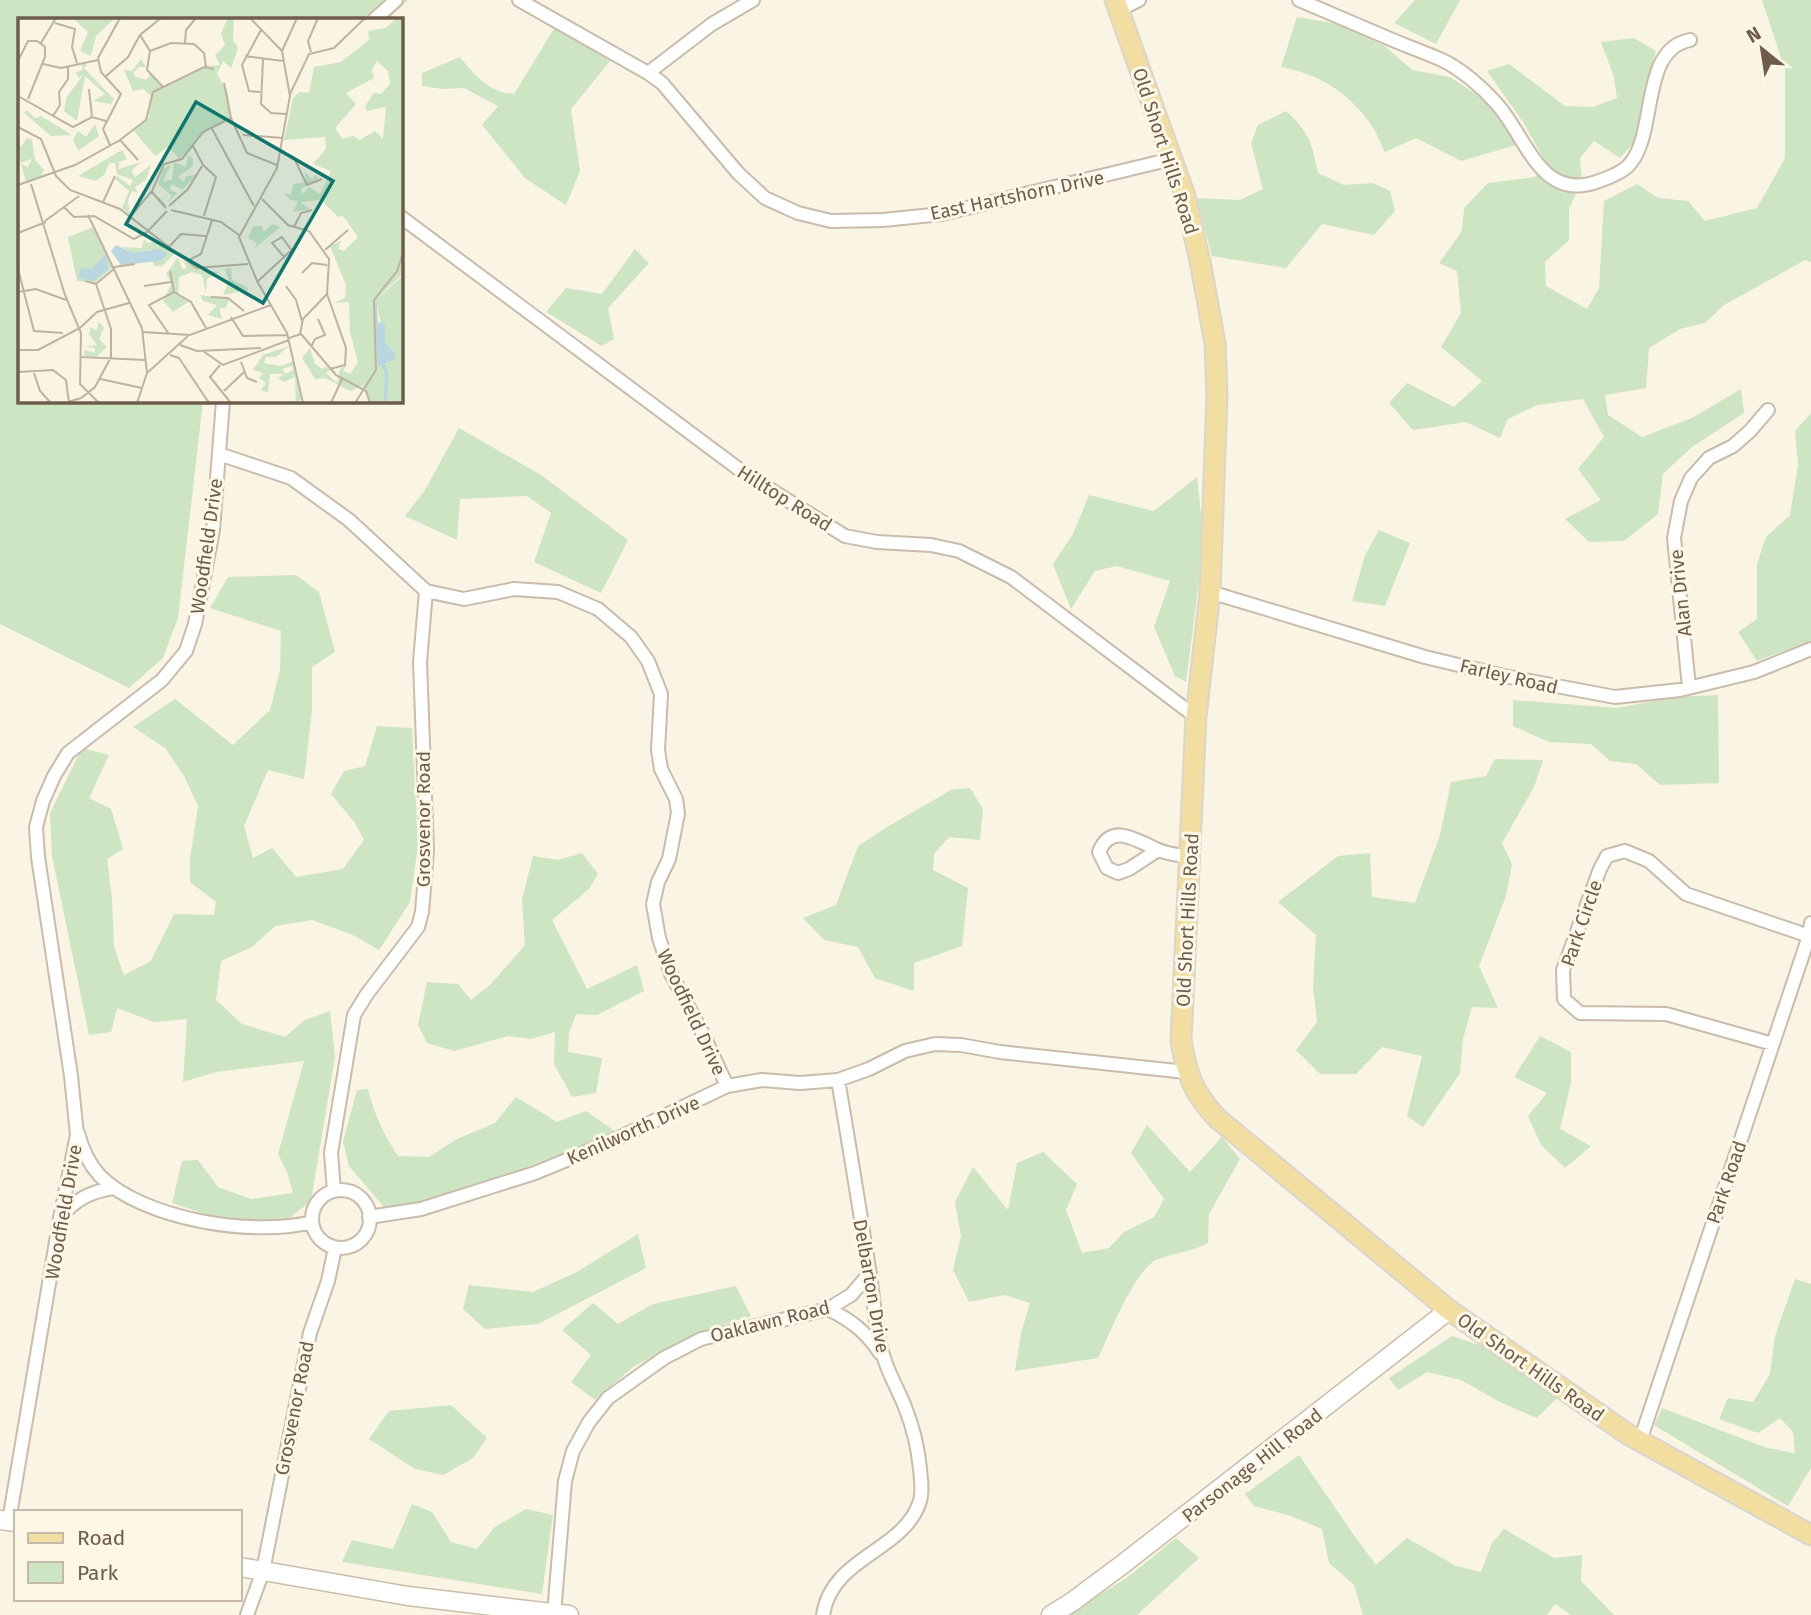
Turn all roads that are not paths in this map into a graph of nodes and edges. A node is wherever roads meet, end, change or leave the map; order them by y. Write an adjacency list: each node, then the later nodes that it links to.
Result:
1 (396, 0): 7 (street)
2 (519, 0): 9 (street, East Hartshorn Drive)
3 (753, 0): 9 (street)
4 (1139, 0): 6 (street)
5 (1300, 0): 8 (street)
6 (1117, 5): 10 (main road, Old Short Hills Road)
7 (376, 18)
8 (1690, 40)
9 (648, 73): 10 (street, East Hartshorn Drive)
10 (1172, 159): 16 (main road, Old Short Hills Road)
11 (402, 218): 19 (street, Hilltop Road)
12 (223, 402): 14 (street)
13 (1768, 410): 18 (street, Alan Drive)
14 (219, 454): 15 (street, Woodfield Drive); 27 (street, Woodfield Drive)
15 (426, 592): 26 (street, Woodfield Drive); 29 (street, Grosvenor Road)
16 (1210, 592): 18 (street, Farley Road); 19 (main road, Old Short Hills Road)
17 (1811, 649): 18 (street, Farley Road)
18 (1689, 688)
19 (1196, 717): 21 (main road, Old Short Hills Road)
20 (1158, 850): 21 (street)
21 (1190, 857): 24 (main road, Old Short Hills Road)
22 (1810, 930): 23 (street, Park Road); 23 (street, Park Circle)
23 (1773, 1044): 38 (street, Park Road)
24 (1186, 1072): 25 (street, Kenilworth Drive); 36 (main road, Old Short Hills Road)
25 (838, 1080): 26 (street, Kenilworth Drive); 34 (street, Delbarton Drive)
26 (727, 1086): 30 (street, Kenilworth Drive)
27 (76, 1129): 28 (street); 31 (street, Woodfield Drive)
28 (114, 1188): 31 (street); 32 (street)
29 (334, 1191): 30 (street); 32 (street)
30 (369, 1217): 33 (street)
31 (61, 1218): 39 (street, Woodfield Drive)
32 (312, 1222): 33 (street)
33 (335, 1248): 42 (street, Grosvenor Road)
34 (870, 1273): 35 (street, Oaklawn Road); 37 (street, Delbarton Drive)
35 (828, 1309): 37 (street); 43 (street, Oaklawn Road)
36 (1449, 1310): 38 (main road, Old Short Hills Road); 46 (street, Parsonage Hill Road)
37 (884, 1358): 45 (street, Delbarton Drive)
38 (1640, 1441): 40 (main road, Old Short Hills Road)
39 (8, 1521)
40 (1811, 1535)
41 (242, 1567): 42 (street)
42 (263, 1572): 43 (street); 44 (street, Grosvenor Road)
43 (561, 1614)
44 (247, 1615)
45 (823, 1615)
46 (1051, 1615)

